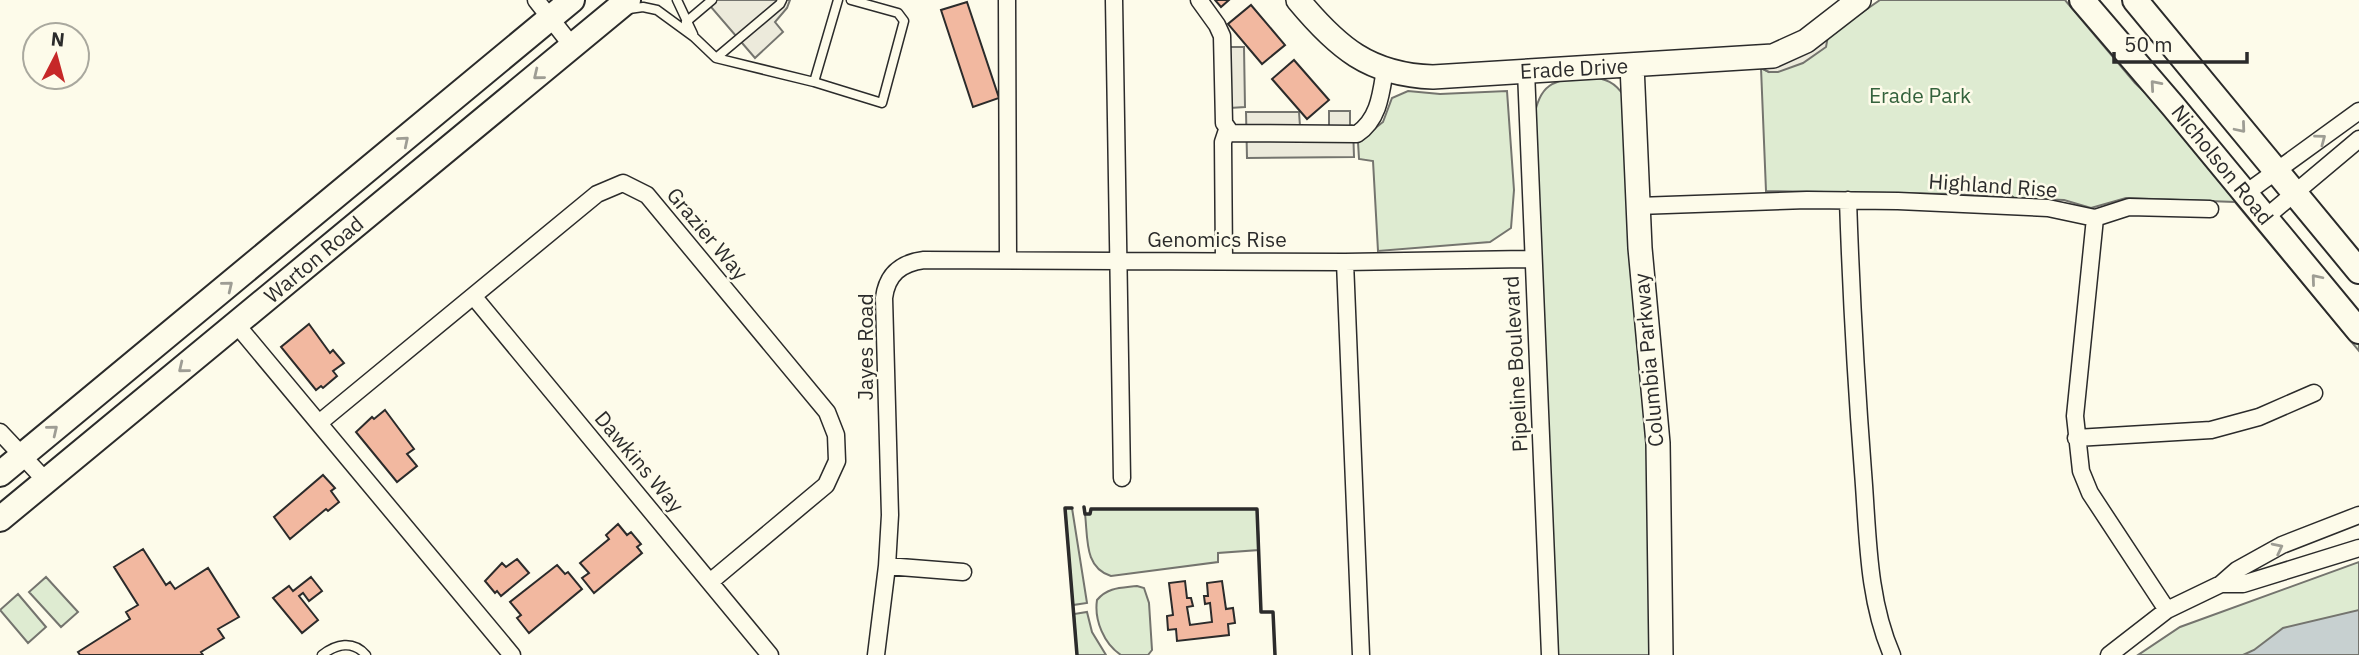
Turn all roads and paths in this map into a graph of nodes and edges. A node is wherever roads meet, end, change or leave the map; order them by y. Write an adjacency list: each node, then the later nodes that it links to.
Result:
1 (572, 0): 15 (main road, Warton Road)
2 (677, 0): 16 (lane)
3 (712, 0): 16 (lane)
4 (782, 0): 19 (lane)
5 (838, 0): 23 (lane)
6 (852, 0): 23 (lane)
7 (1007, 0): 36 (street)
8 (1114, 0): 37 (street)
9 (1199, 0): 25 (street)
10 (1298, 0): 21 (street, Erade Drive)
11 (1859, 0): 20 (street, Erade Drive)
12 (2135, 0): 27 (main road, Nicholson Road, one-way to 27)
13 (621, 5): 17 (lane); 18 (main road, Warton Road)
14 (2086, 5): 28 (main road, Nicholson Road, one-way to 14)
15 (542, 9): 18 (street); 48 (main road, Warton Road, one-way to 15)
16 (687, 22): 17 (lane)
17 (694, 37): 19 (lane)
18 (573, 47): 42 (main road, Warton Road, one-way to 42)
19 (716, 58): 23 (lane)
20 (1632, 65): 22 (street, Erade Drive); 31 (street, Columbia Parkway)
21 (1385, 69): 22 (street, Erade Drive); 25 (street)
22 (1526, 71): 35 (street, Pipeline Boulevard)
23 (814, 82)
24 (2359, 111): 27 (street, one-way to 24)
25 (1227, 130): 38 (street)
26 (2359, 139): 29 (street)
27 (2277, 171): 28 (street); 29 (main road, Nicholson Road)
28 (2246, 193): 34 (main road, Nicholson Road)
29 (2295, 194): 34 (street); 40 (main road, Nicholson Road)
30 (1847, 200): 31 (street, Highland Rise); 33 (street, Highland Rise); 68 (street)
31 (1638, 206): 67 (street, Columbia Parkway)
32 (2210, 209): 33 (street)
33 (2095, 218): 47 (street)
34 (2265, 218): 43 (main road, Nicholson Road, one-way to 34)
35 (1532, 258): 39 (street, Genomics Rise); 66 (street, Pipeline Boulevard)
36 (1008, 260): 37 (street, Jayes Road); 55 (street, Jayes Road)
37 (1117, 261): 38 (street, Genomics Rise); 50 (street, Genomics Rise)
38 (1224, 261): 39 (street, Genomics Rise)
39 (1345, 262): 65 (street)
40 (2359, 271)
41 (474, 297): 45 (street, Grazier Way); 57 (street, Dawkins Way); 57 (street, Grazier Way)
42 (236, 324): 45 (street); 51 (main road, Warton Road, one-way to 51)
43 (2359, 331)
44 (2314, 393): 47 (street)
45 (319, 423): 62 (street)
46 (0, 432): 48 (street)
47 (2077, 438): 59 (street)
48 (22, 455): 49 (main road, Warton Road); 51 (street)
49 (0, 474)
50 (1122, 478)
51 (46, 481): 53 (main road, Warton Road)
52 (2359, 514): 58 (street, one-way to 52)
53 (0, 519)
54 (2359, 548): 58 (street)
55 (887, 566): 56 (street); 64 (street, Jayes Road)
56 (963, 572)
57 (710, 582): 63 (street, Dawkins Way)
58 (2221, 584): 59 (street)
59 (2167, 610): 69 (street)
60 (322, 655): 61 (lane)
61 (366, 655)
62 (512, 655)
63 (770, 655)
64 (876, 655)
65 (1361, 655)
66 (1550, 655)
67 (1661, 655)
68 (1892, 655)
69 (2109, 655)

